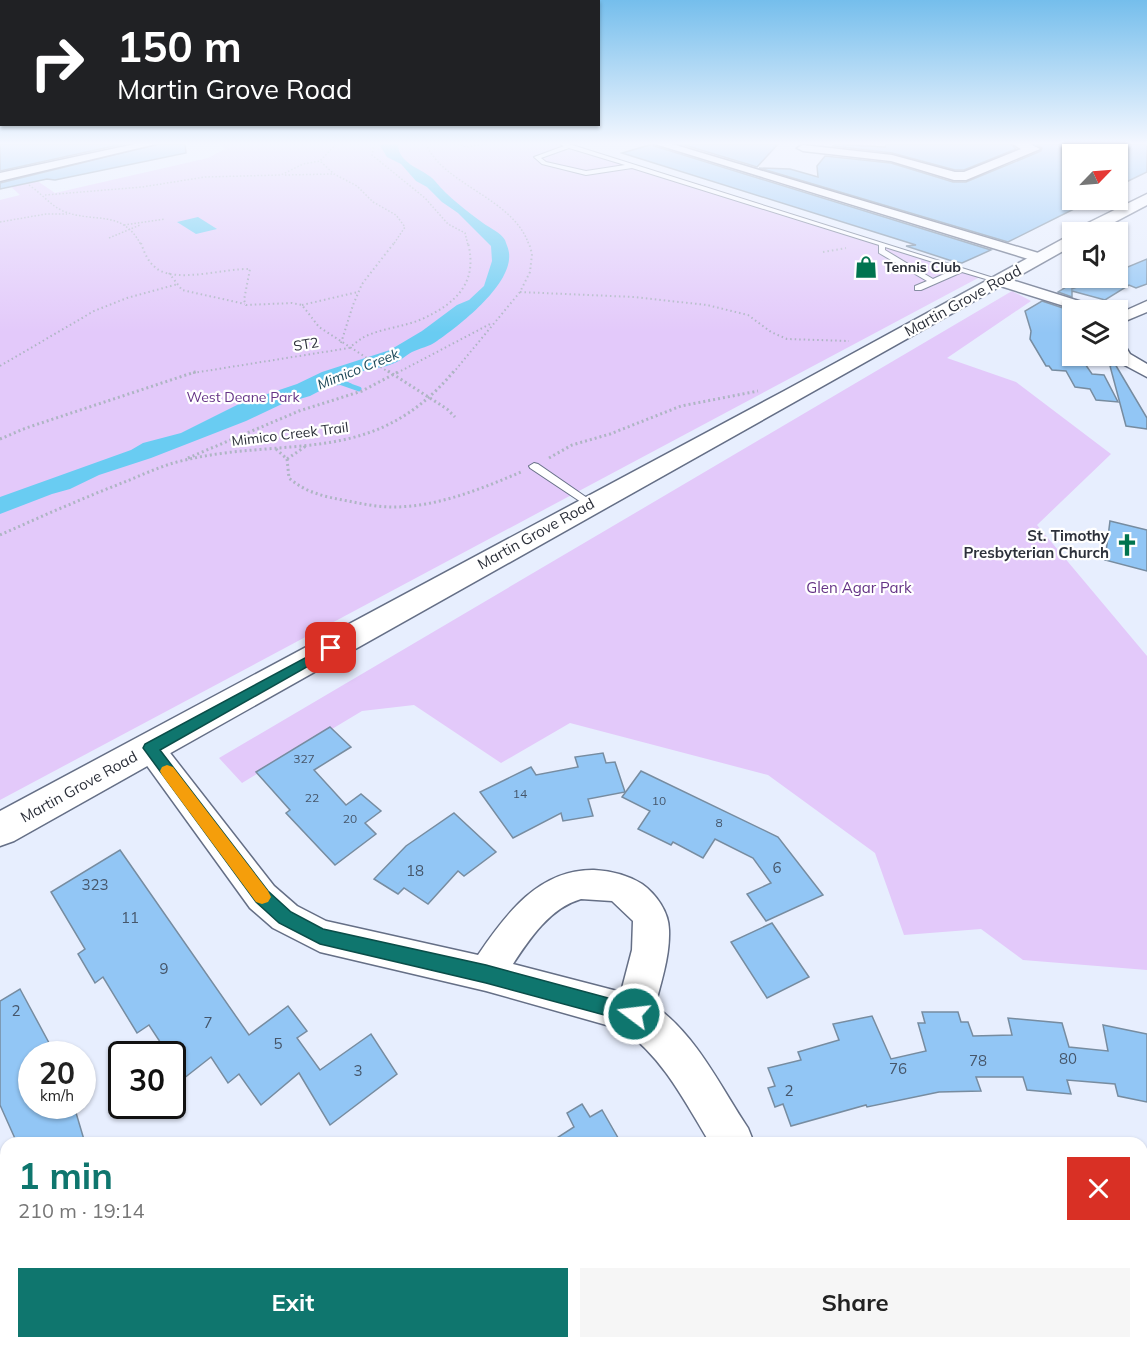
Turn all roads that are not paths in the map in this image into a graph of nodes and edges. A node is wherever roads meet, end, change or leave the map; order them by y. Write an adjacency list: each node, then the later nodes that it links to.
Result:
1 (762, 207): 5 (lane)
2 (884, 207): 7 (street)
3 (1132, 207): 4 (main road)
4 (1103, 222)
5 (883, 245): 8 (lane); 10 (lane)
6 (1062, 245): 7 (main road, Martin Grove Road)
7 (1040, 258): 9 (main road, Martin Grove Road)
8 (962, 269): 9 (lane); 10 (lane)
9 (999, 281): 12 (street); 18 (main road, Martin Grove Road)
10 (933, 282): 11 (lane)
11 (918, 288)
12 (1062, 301)
13 (1147, 306): 14 (street)
14 (1128, 315)
15 (1128, 360): 16 (street)
16 (1147, 372)
17 (534, 466): 18 (lane)
18 (591, 504): 19 (main road, Martin Grove Road)
19 (150, 748): 20 (main road, Martin Grove Road); 21 (street)
20 (0, 830)
21 (486, 974): 22 (street); 22 (street)
22 (634, 1014): 23 (street)
23 (729, 1137)

